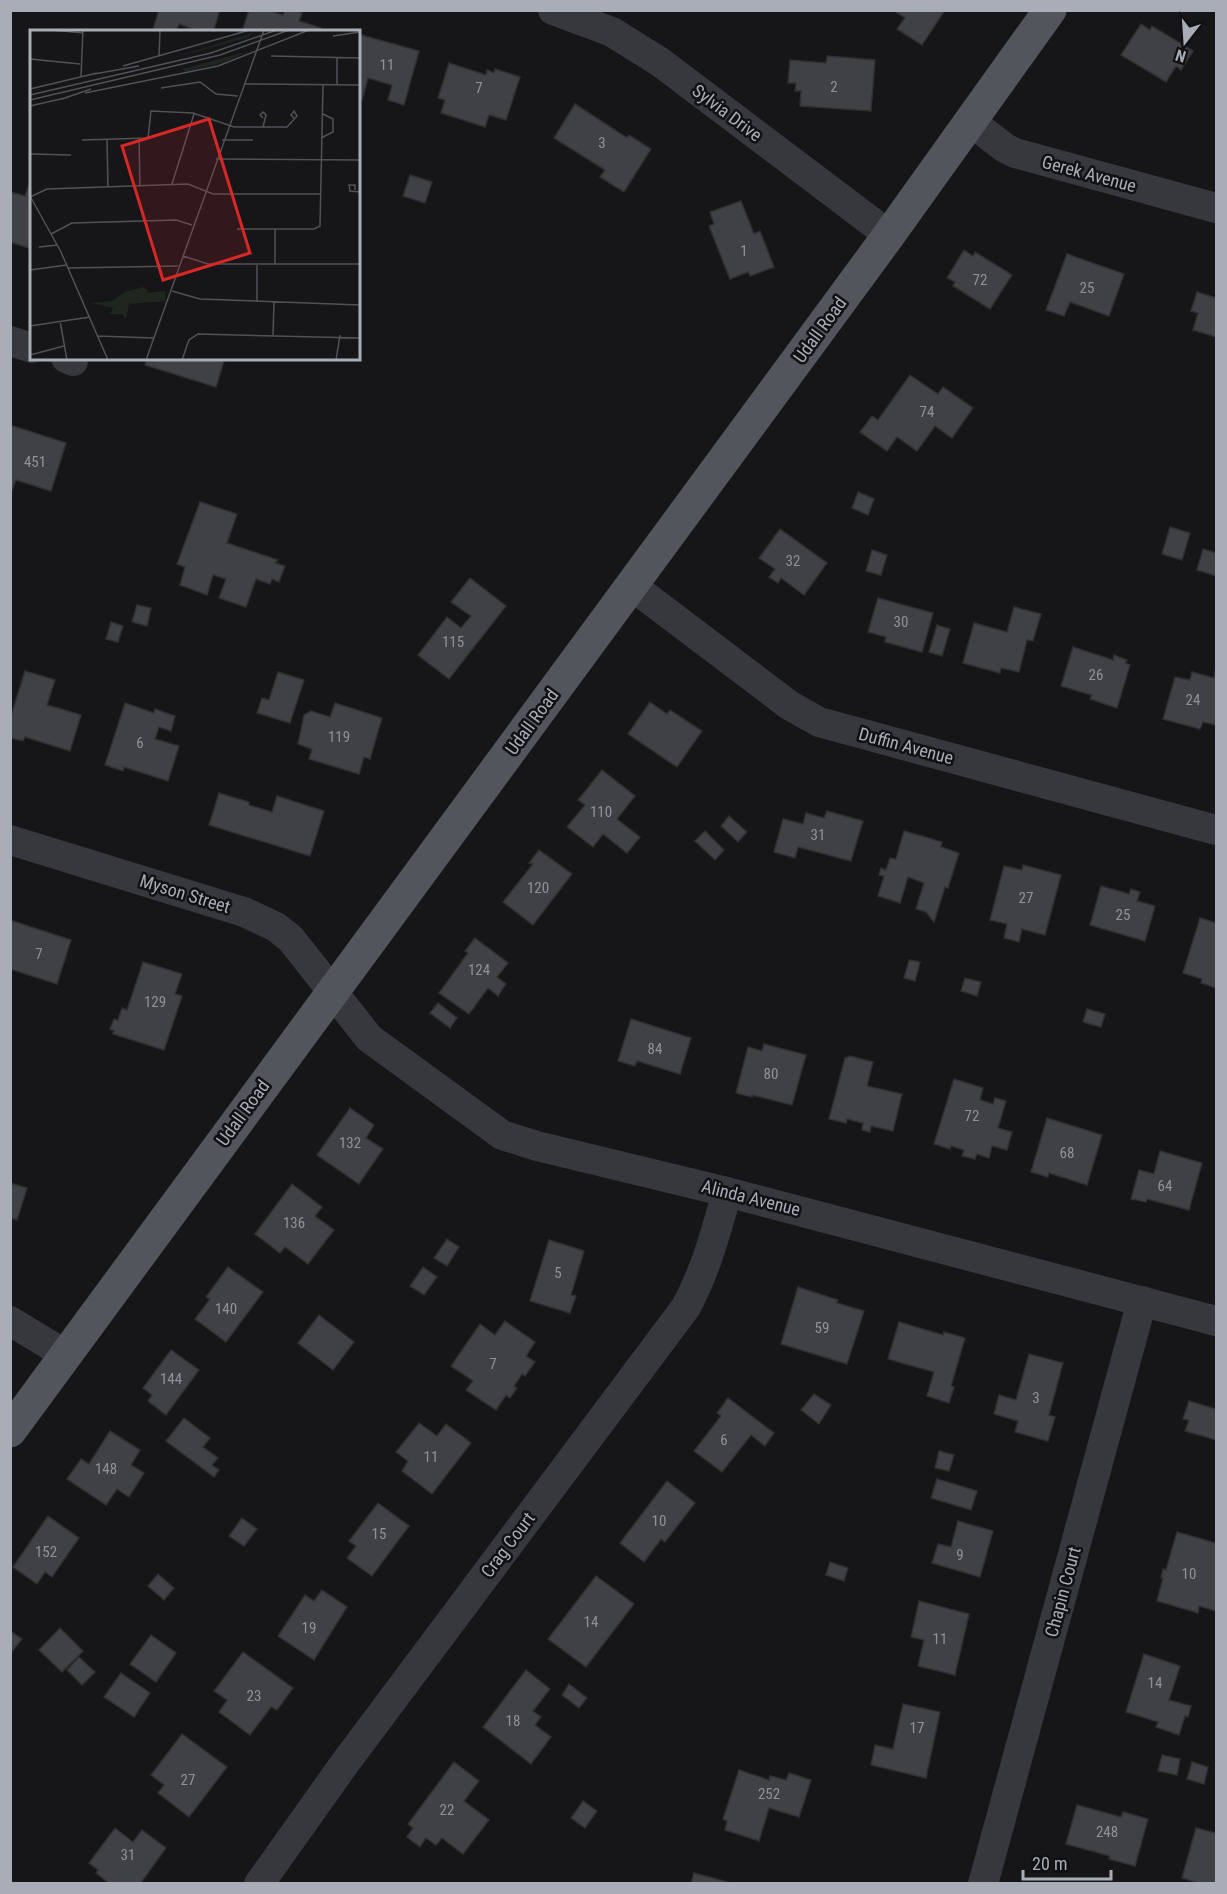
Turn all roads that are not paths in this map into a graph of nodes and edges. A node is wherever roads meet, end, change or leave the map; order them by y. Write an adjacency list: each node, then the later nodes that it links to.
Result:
1 (553, 10): 5 (street, Sylvia Drive)
2 (1050, 10): 3 (main road, Udall Road)
3 (970, 121): 4 (street, Gerek Avenue); 5 (main road, Udall Road)
4 (1216, 208)
5 (889, 235): 8 (main road, Udall Road)
6 (10, 341): 7 (street)
7 (30, 347)
8 (632, 586): 9 (street, Duffin Avenue); 11 (main road, Udall Road)
9 (1216, 830)
10 (10, 840): 11 (street, Myson Street)
11 (333, 991): 12 (street, Alinda Avenue); 16 (main road, Udall Road)
12 (728, 1192): 13 (street, Alinda Avenue); 18 (street, Crag Court)
13 (1142, 1301): 15 (street, Alinda Avenue); 19 (street, Chapin Court)
14 (10, 1321): 16 (street)
15 (1216, 1321)
16 (66, 1355): 17 (main road, Udall Road)
17 (10, 1431)
18 (259, 1884)
19 (983, 1884)

